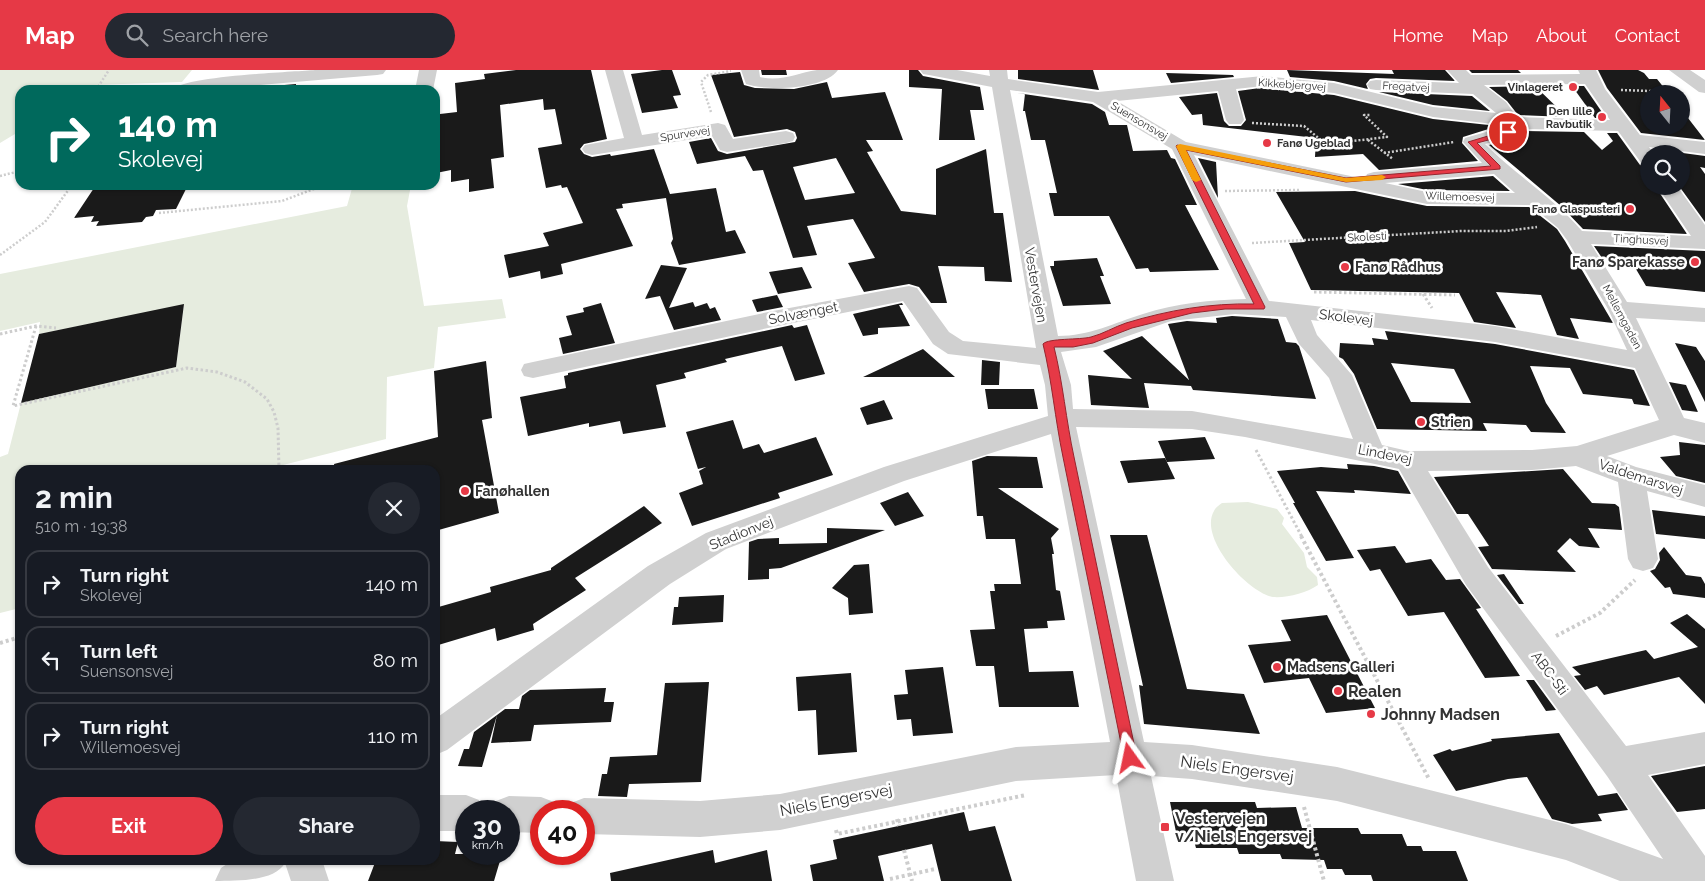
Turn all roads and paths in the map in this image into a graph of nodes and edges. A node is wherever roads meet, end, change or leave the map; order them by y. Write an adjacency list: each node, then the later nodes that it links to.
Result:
1 (109, 70): 16 (path)
2 (377, 70): 17 (street)
3 (428, 70): 18 (street)
4 (614, 70): 29 (street)
5 (734, 70): 26 (path)
6 (750, 70): 7 (street)
7 (829, 70)
8 (929, 70): 11 (street, Kikkebjergvej)
9 (1206, 70): 12 (street)
10 (1678, 70): 21 (street)
11 (998, 76): 22 (street, Kikkebjergvej); 59 (street, Vestervejen)
12 (1229, 76): 13 (street, Kikkebjergvej); 22 (street, Kikkebjergvej); 24 (street)
13 (1263, 76): 20 (street, Kikkebjergvej)
14 (1467, 80): 15 (street, Fregatvej); 20 (street, Fregatvej); 25 (street)
15 (1591, 80): 19 (path); 27 (street)
16 (99, 85)
17 (216, 85)
18 (425, 85)
19 (1640, 86)
20 (1334, 88): 25 (street, Kikkebjergvej)
21 (1705, 88)
22 (1098, 97): 31 (street, Suensonsvej)
23 (1373, 114): 24 (path)
24 (1235, 120)
25 (1512, 122): 27 (street, Kikkebjergvej); 30 (street)
26 (718, 129): 28 (street, Spurvevej); 29 (street, Spurvevej)
27 (1629, 133): 32 (street); 33 (street, Kikkebjergvej)
28 (786, 137)
29 (634, 142): 34 (street, Spurvevej)
30 (1472, 142): 35 (path); 36 (street, Mellemgaden)
31 (1180, 146): 39 (street, Willemoesvej); 42 (street, Suensonsvej)
32 (1640, 148)
33 (1705, 148)
34 (592, 149)
35 (1384, 153)
36 (1498, 168): 39 (street); 44 (street, Mellemgaden)
37 (15, 172): 38 (path)
38 (0, 176)
39 (1346, 180): 42 (path); 44 (street, Willemoesvej)
40 (68, 190): 50 (path)
41 (310, 190): 45 (path)
42 (1202, 191): 49 (street, Suensonsvej)
43 (1673, 195): 48 (street)
44 (1535, 199): 47 (street, Mellemgaden)
45 (160, 213)
46 (1506, 231): 49 (path, Skolesti)
47 (1576, 237): 48 (street, Tinghusvej); 53 (street, Mellemgaden)
48 (1705, 241)
49 (1228, 245): 52 (street, Suensonsvej)
50 (0, 255)
51 (1455, 295): 54 (path)
52 (1260, 307): 54 (street, Skolevej); 59 (street, Skolevej)
53 (1620, 309): 55 (street); 60 (street, Mellemgaden)
54 (1299, 311): 60 (street, Skolevej); 66 (street)
55 (1705, 315)
56 (36, 326): 57 (path); 58 (path); 69 (path)
57 (56, 328)
58 (0, 334)
59 (1049, 351): 61 (street, Solvænget); 62 (street, Vestervejen)
60 (1645, 362): 63 (street, Mellemgaden)
61 (533, 370)
62 (1061, 420): 64 (street, Lindevej); 76 (street, Stadionvej); 78 (street, Vestervejen)
63 (1674, 426): 65 (street, Lindevej); 67 (street, Lindevej)
64 (1244, 428): 66 (street, Lindevej); 81 (path)
65 (1705, 433)
66 (1372, 452): 68 (street, Lindevej)
67 (1577, 456): 68 (street, Lindevej); 70 (street, Valdemarsvej)
68 (1408, 461): 75 (street, ABC-Sti)
69 (279, 465)
70 (1631, 476): 71 (street, Valdemarsvej); 72 (street)
71 (1705, 496)
72 (1643, 559): 75 (path)
73 (15, 638): 74 (path)
74 (0, 642)
75 (1530, 646): 79 (street, ABC-Sti)
76 (440, 735)
77 (1705, 748): 79 (street)
78 (1130, 758): 80 (street, Niels Engersvej); 84 (street, Niels Engersvej); 94 (street, Vestervejen)
79 (1619, 764): 97 (street, ABC-Sti)
80 (1295, 777): 81 (street, Niels Engersvej); 95 (path)
81 (1440, 809): 96 (street, Niels Engersvej)
82 (440, 812): 83 (street)
83 (455, 813)
84 (595, 816)
85 (904, 850): 89 (path)
86 (260, 865): 91 (street)
87 (305, 865): 92 (street)
88 (935, 869): 89 (path)
89 (910, 875): 90 (path); 93 (path)
90 (890, 879)
91 (234, 881)
92 (310, 881)
93 (912, 881)
94 (1155, 881)
95 (1324, 881)
96 (1670, 881)
97 (1700, 881)

